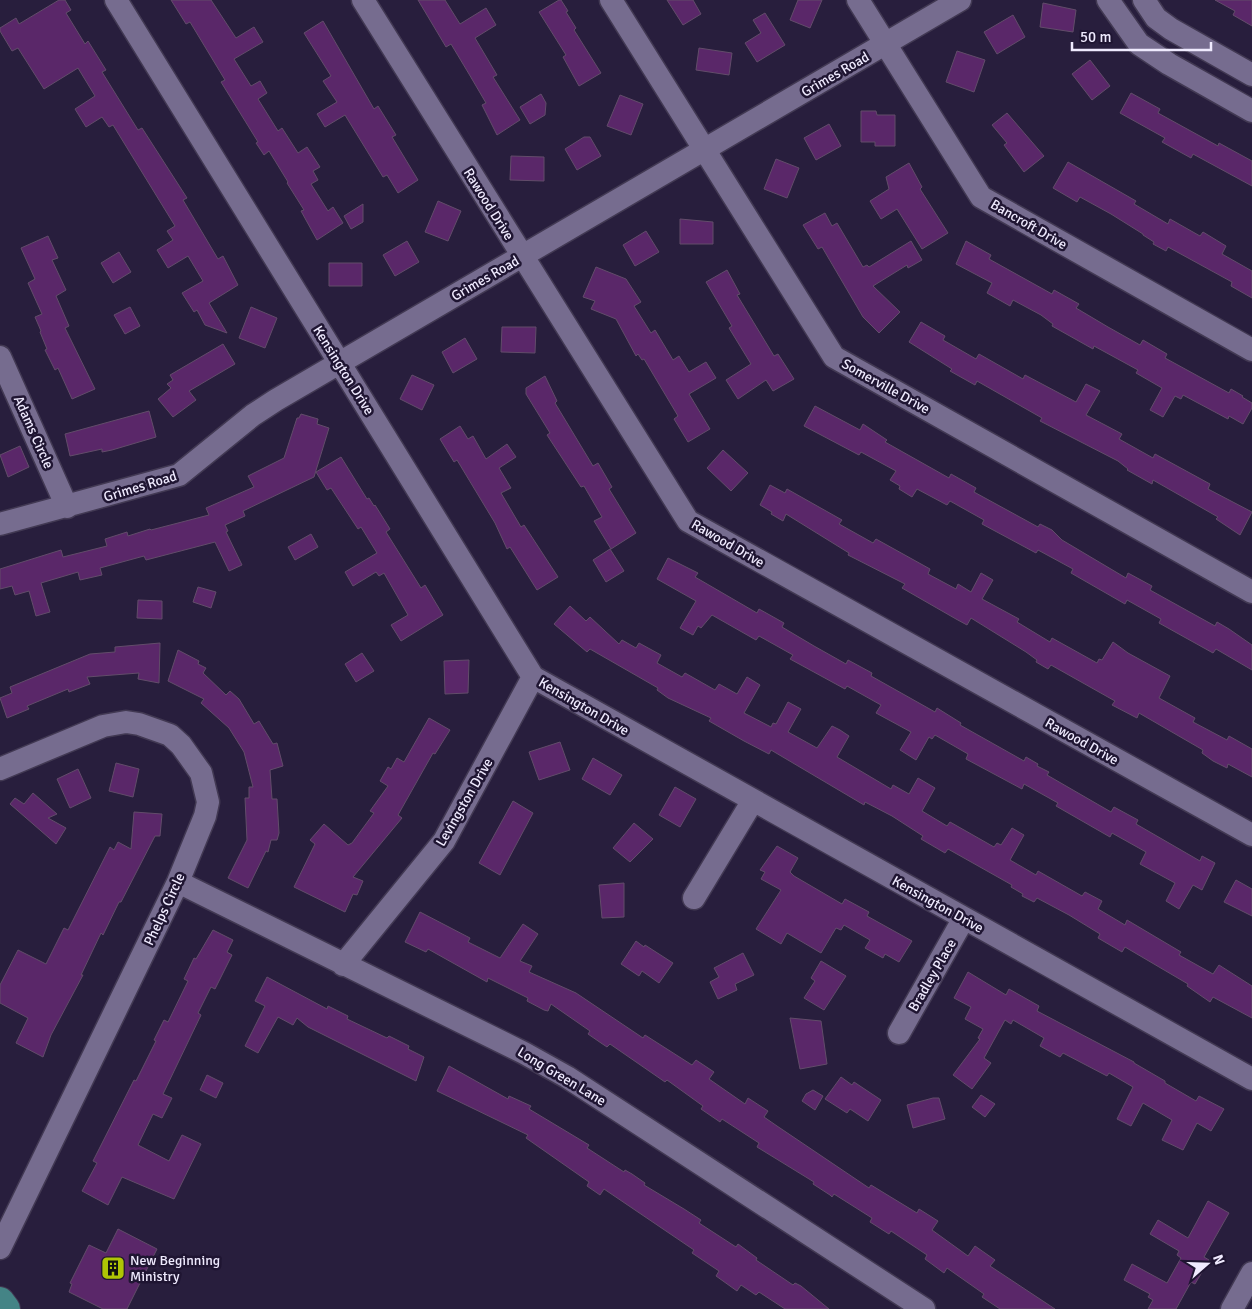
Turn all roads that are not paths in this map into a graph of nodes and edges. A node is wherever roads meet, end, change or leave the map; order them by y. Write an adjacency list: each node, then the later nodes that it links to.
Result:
1 (116, 0): 15 (street, Kensington Drive)
2 (363, 0): 12 (street, Rawood Drive)
3 (611, 0): 11 (street, Somerville Drive)
4 (858, 0): 8 (street, Bancroft Drive)
5 (960, 0): 8 (street, Grimes Road)
6 (1108, 0): 10 (street)
7 (1144, 0): 9 (street)
8 (886, 44): 11 (street, Grimes Road); 13 (street, Bancroft Drive)
9 (1252, 75)
10 (1252, 111)
11 (703, 150): 12 (street, Grimes Road); 18 (street, Somerville Drive)
12 (521, 256): 15 (street, Grimes Road); 22 (street, Rawood Drive)
13 (1252, 350)
14 (0, 357): 16 (street, Adams Circle)
15 (340, 363): 16 (street, Grimes Road); 19 (street, Kensington Drive)
16 (67, 507): 17 (street, Grimes Road)
17 (0, 524)
18 (1252, 592)
19 (533, 677): 21 (street, Kensington Drive); 26 (street, Levingston Drive)
20 (0, 769): 23 (street, Phelps Circle)
21 (752, 802): 24 (street); 25 (street, Kensington Drive)
22 (1252, 835)
23 (178, 882): 26 (street, Long Green Lane); 29 (street, Phelps Circle)
24 (694, 898)
25 (964, 918): 27 (street, Bradley Place); 28 (street, Kensington Drive)
26 (343, 965): 33 (street, Long Green Lane)
27 (899, 1032)
28 (1252, 1079)
29 (0, 1248)
30 (1252, 1273): 34 (street)
31 (0, 1301): 32 (main road)
32 (6, 1309)
33 (924, 1309)
34 (1232, 1309)

